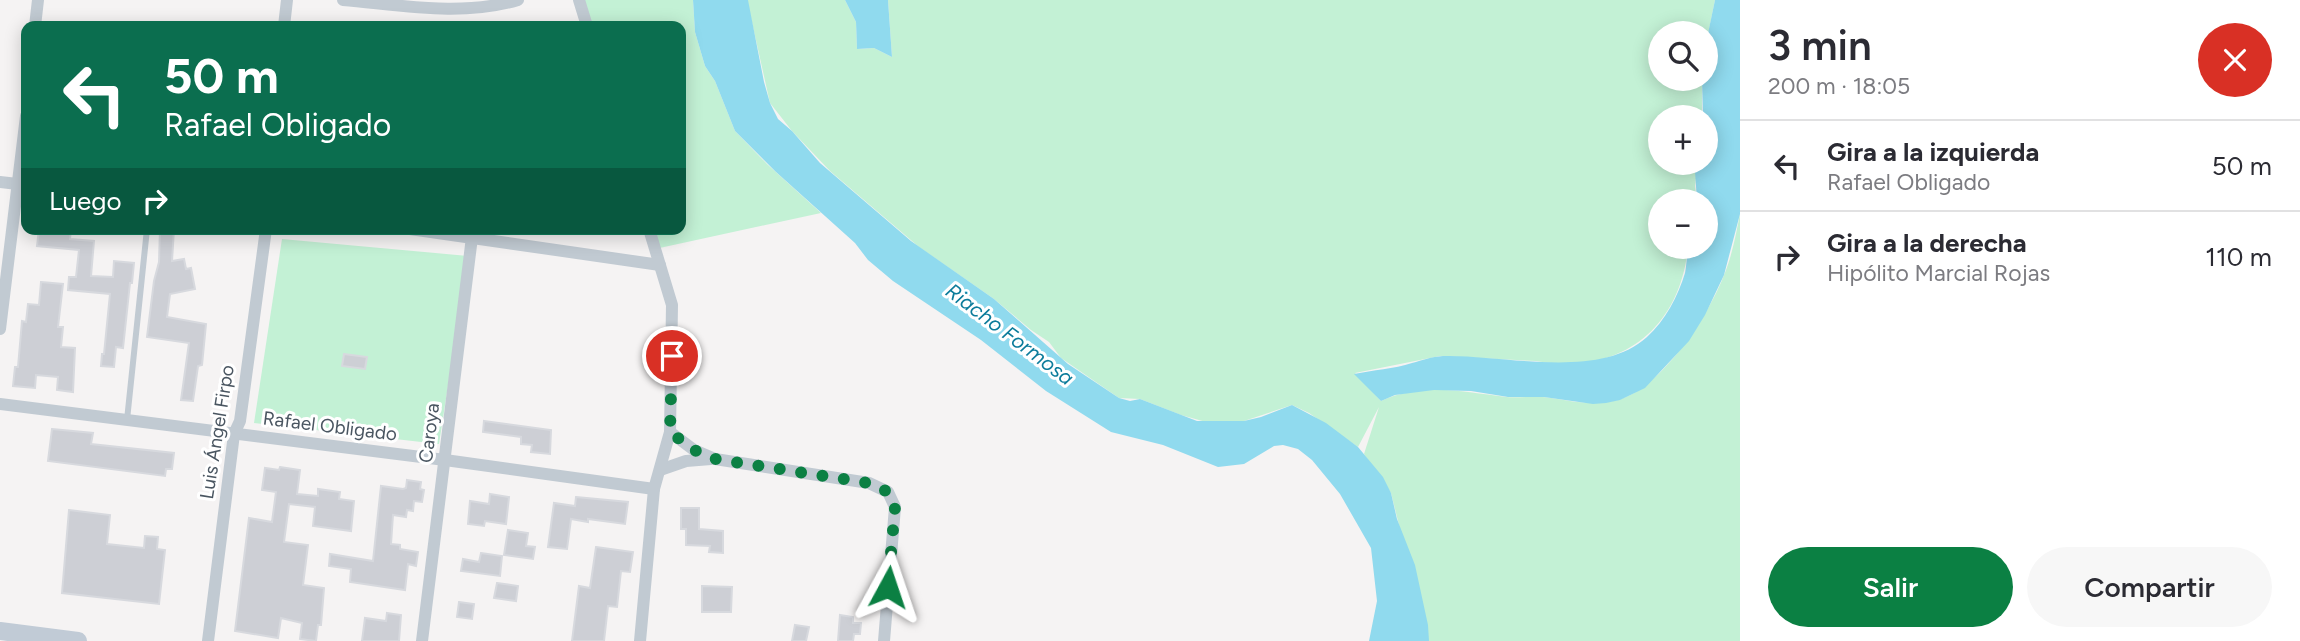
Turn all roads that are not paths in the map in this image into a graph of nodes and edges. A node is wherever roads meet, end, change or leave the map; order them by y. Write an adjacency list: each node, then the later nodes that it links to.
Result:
1 (38, 0): 6 (street)
2 (287, 0): 7 (street)
3 (343, 0): 4 (street)
4 (518, 0)
5 (579, 0): 8 (street)
6 (36, 21)
7 (285, 21)
8 (585, 21)
9 (0, 182): 10 (street)
10 (21, 184)
11 (21, 195): 18 (street)
12 (146, 235): 21 (lane)
13 (265, 235): 23 (street, Luis Ángel Firpo)
14 (472, 235): 25 (street, Caroya)
15 (478, 235): 17 (street)
16 (651, 235): 17 (street)
17 (660, 265): 22 (street)
18 (3, 291): 19 (street)
19 (0, 329)
20 (0, 404): 21 (street, Rafael Obligado)
21 (127, 420): 23 (street, Rafael Obligado)
22 (670, 432): 24 (street); 26 (street)
23 (234, 434): 25 (street, Rafael Obligado); 30 (street, Luis Ángel Firpo)
24 (715, 459): 26 (street); 33 (street)
25 (445, 460): 27 (street, Rafael Obligado); 31 (street, Caroya)
26 (660, 470): 27 (street)
27 (654, 489): 32 (street)
28 (0, 631): 29 (main road)
29 (78, 641)
30 (208, 641)
31 (422, 641)
32 (640, 641)
33 (884, 641)

